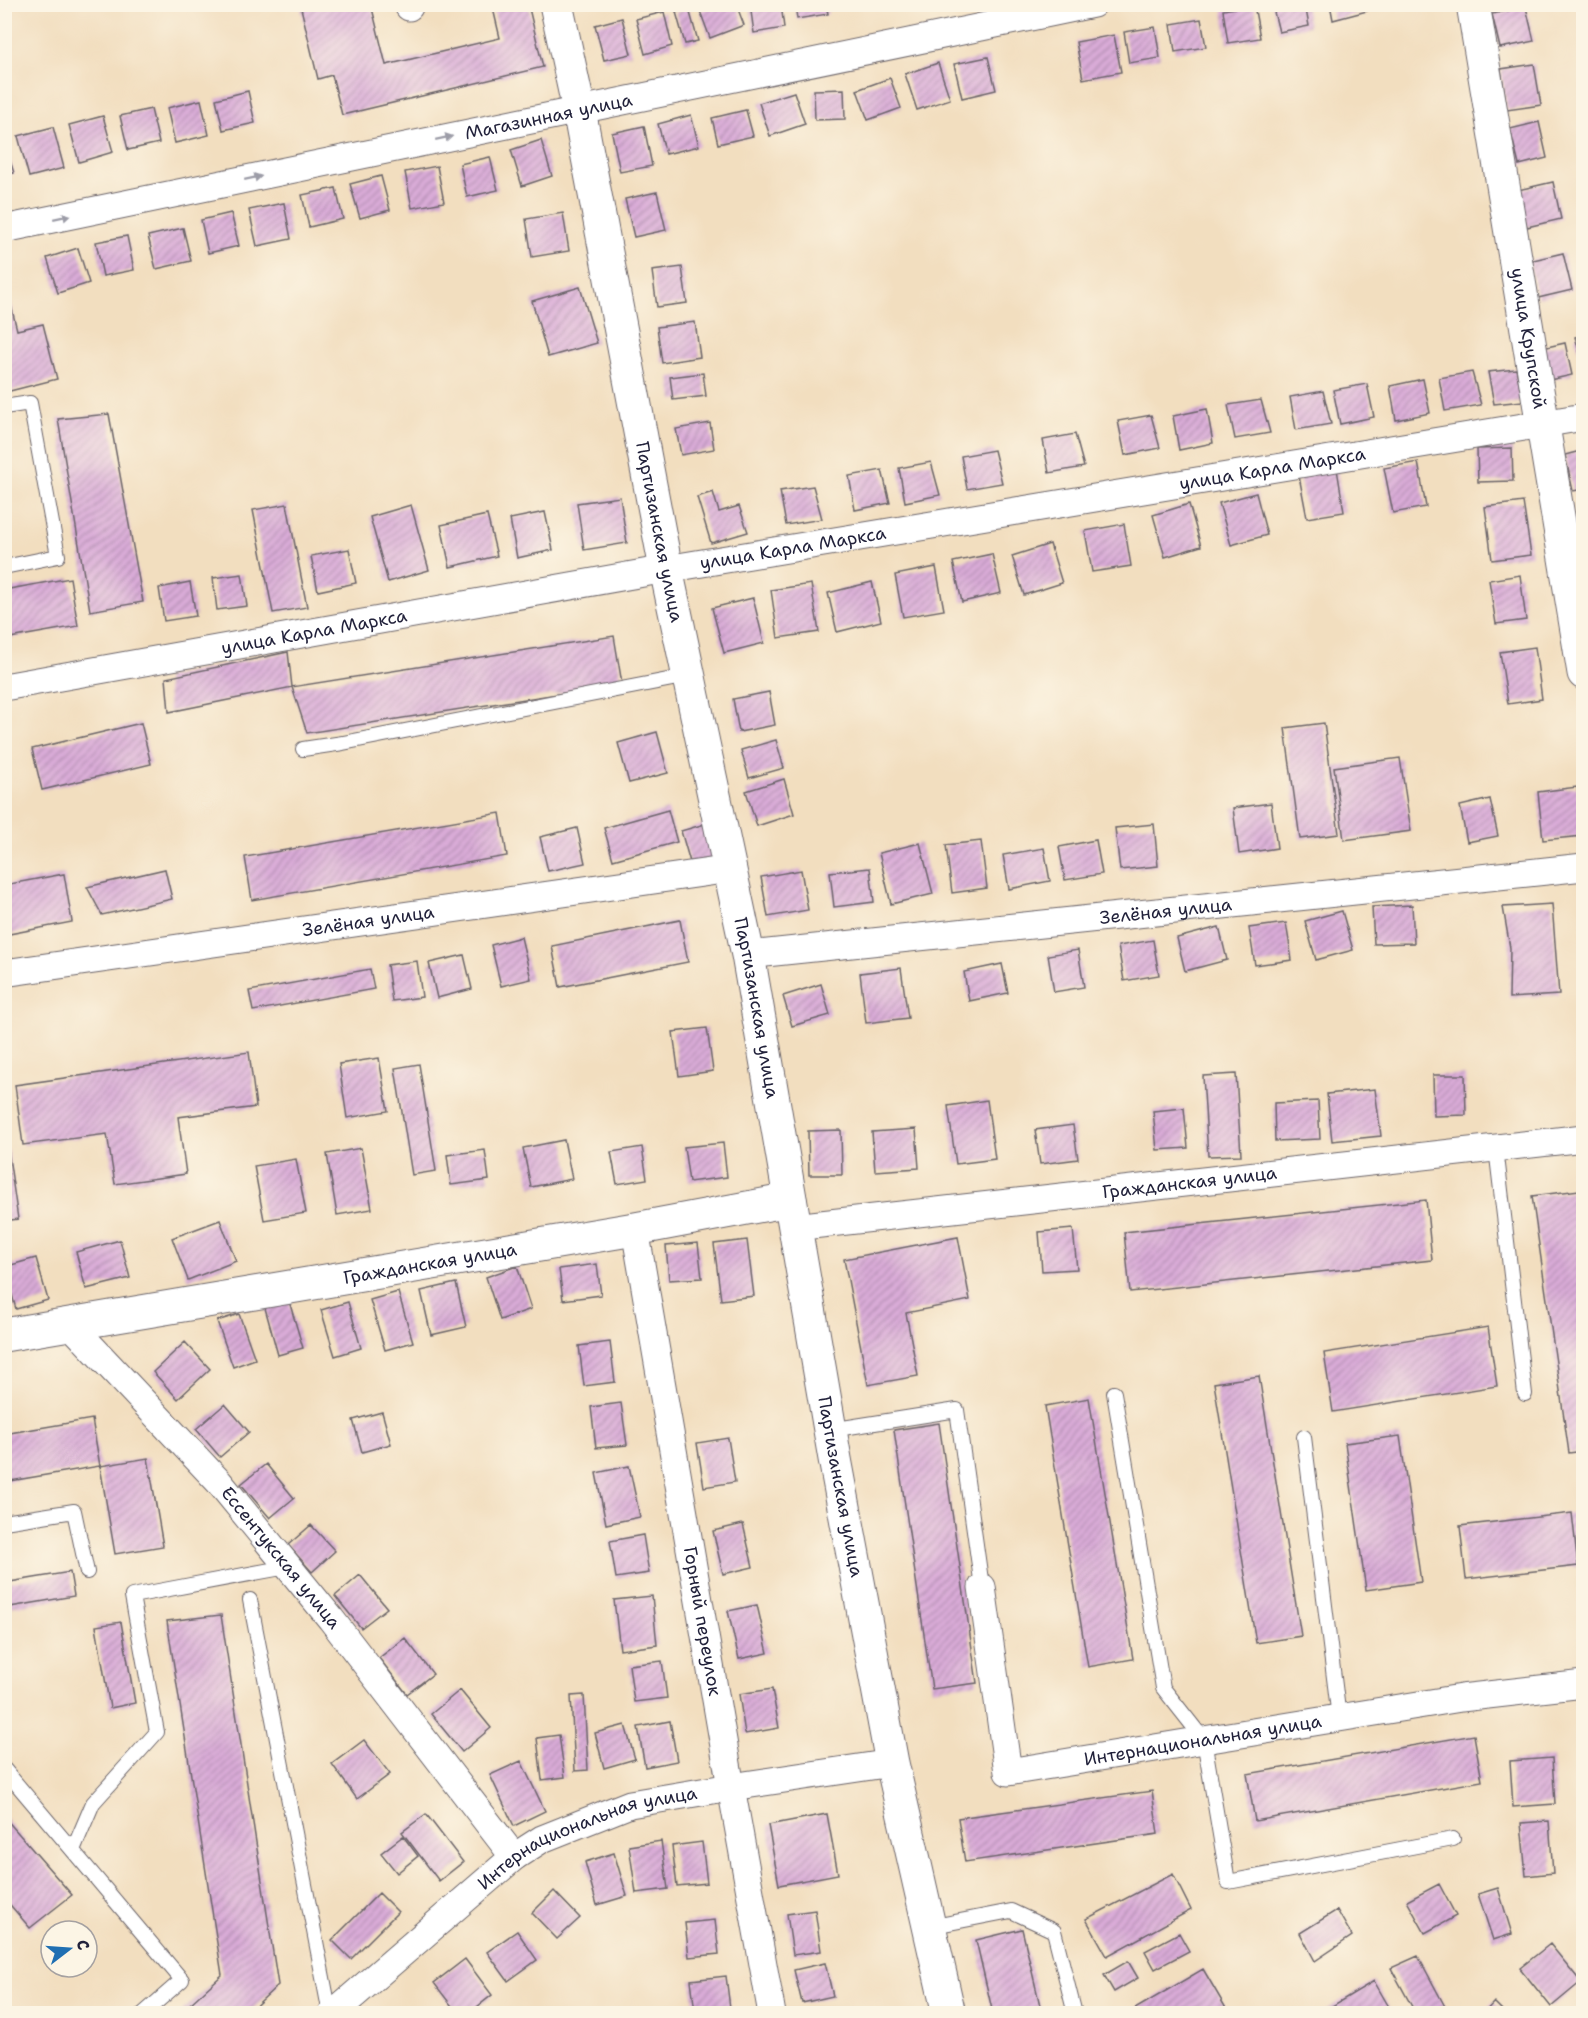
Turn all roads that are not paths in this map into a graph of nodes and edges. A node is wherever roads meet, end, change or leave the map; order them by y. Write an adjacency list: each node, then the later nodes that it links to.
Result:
1 (556, 4): 4 (street, Партизанская улица)
2 (1093, 4): 4 (street, Магазинная улица)
3 (1473, 4): 8 (street, улица Крупской)
4 (579, 110): 5 (street, Магазинная улица, one-way to 4); 10 (street, Партизанская улица)
5 (4, 229)
6 (4, 407): 9 (lane)
7 (1584, 417): 8 (street, улица Карла Маркса)
8 (1543, 424): 10 (street, улица Карла Маркса); 11 (street, улица Крупской)
9 (4, 567)
10 (666, 569): 12 (street, Партизанская улица); 13 (street, улица Карла Маркса)
11 (1584, 673)
12 (688, 676): 14 (lane); 16 (street, Партизанская улица)
13 (4, 687)
14 (303, 749)
15 (1584, 867): 17 (street, Зелёная улица)
16 (731, 869): 17 (street, Партизанская улица); 18 (street, Зелёная улица)
17 (748, 955): 21 (street, Партизанская улица)
18 (4, 973)
19 (1584, 1138): 20 (street, Гражданская улица)
20 (1496, 1148): 21 (street, Гражданская улица); 26 (lane)
21 (792, 1214): 22 (street, Гражданская улица); 27 (street, Партизанская улица)
22 (635, 1229): 23 (street, Гражданская улица); 39 (street, Горный переулок)
23 (69, 1324): 24 (street); 30 (street, Ессентукская улица)
24 (4, 1335)
25 (1114, 1393): 36 (lane)
26 (1525, 1394)
27 (830, 1430): 32 (lane); 37 (street, Партизанская улица)
28 (1304, 1437): 35 (lane)
29 (4, 1522): 31 (lane)
30 (287, 1567): 41 (lane); 42 (street, Ессентукская улица)
31 (87, 1572)
32 (982, 1587): 36 (street, Интернациональная улица)
33 (250, 1600): 45 (lane)
34 (1584, 1684): 35 (street, Интернациональная улица)
35 (1339, 1718): 36 (street, Интернациональная улица)
36 (1204, 1740): 40 (lane)
37 (892, 1763): 39 (street, Интернациональная улица); 43 (street, Партизанская улица)
38 (4, 1769): 41 (lane)
39 (731, 1786): 42 (street, Интернациональная улица); 46 (street, Горный переулок)
40 (1453, 1839)
41 (73, 1850): 44 (lane)
42 (514, 1857): 45 (street, Интернациональная улица)
43 (929, 1927): 47 (street, Партизанская улица); 48 (lane)
44 (143, 2013)
45 (331, 2013)
46 (772, 2013)
47 (949, 2013)
48 (1075, 2013)

